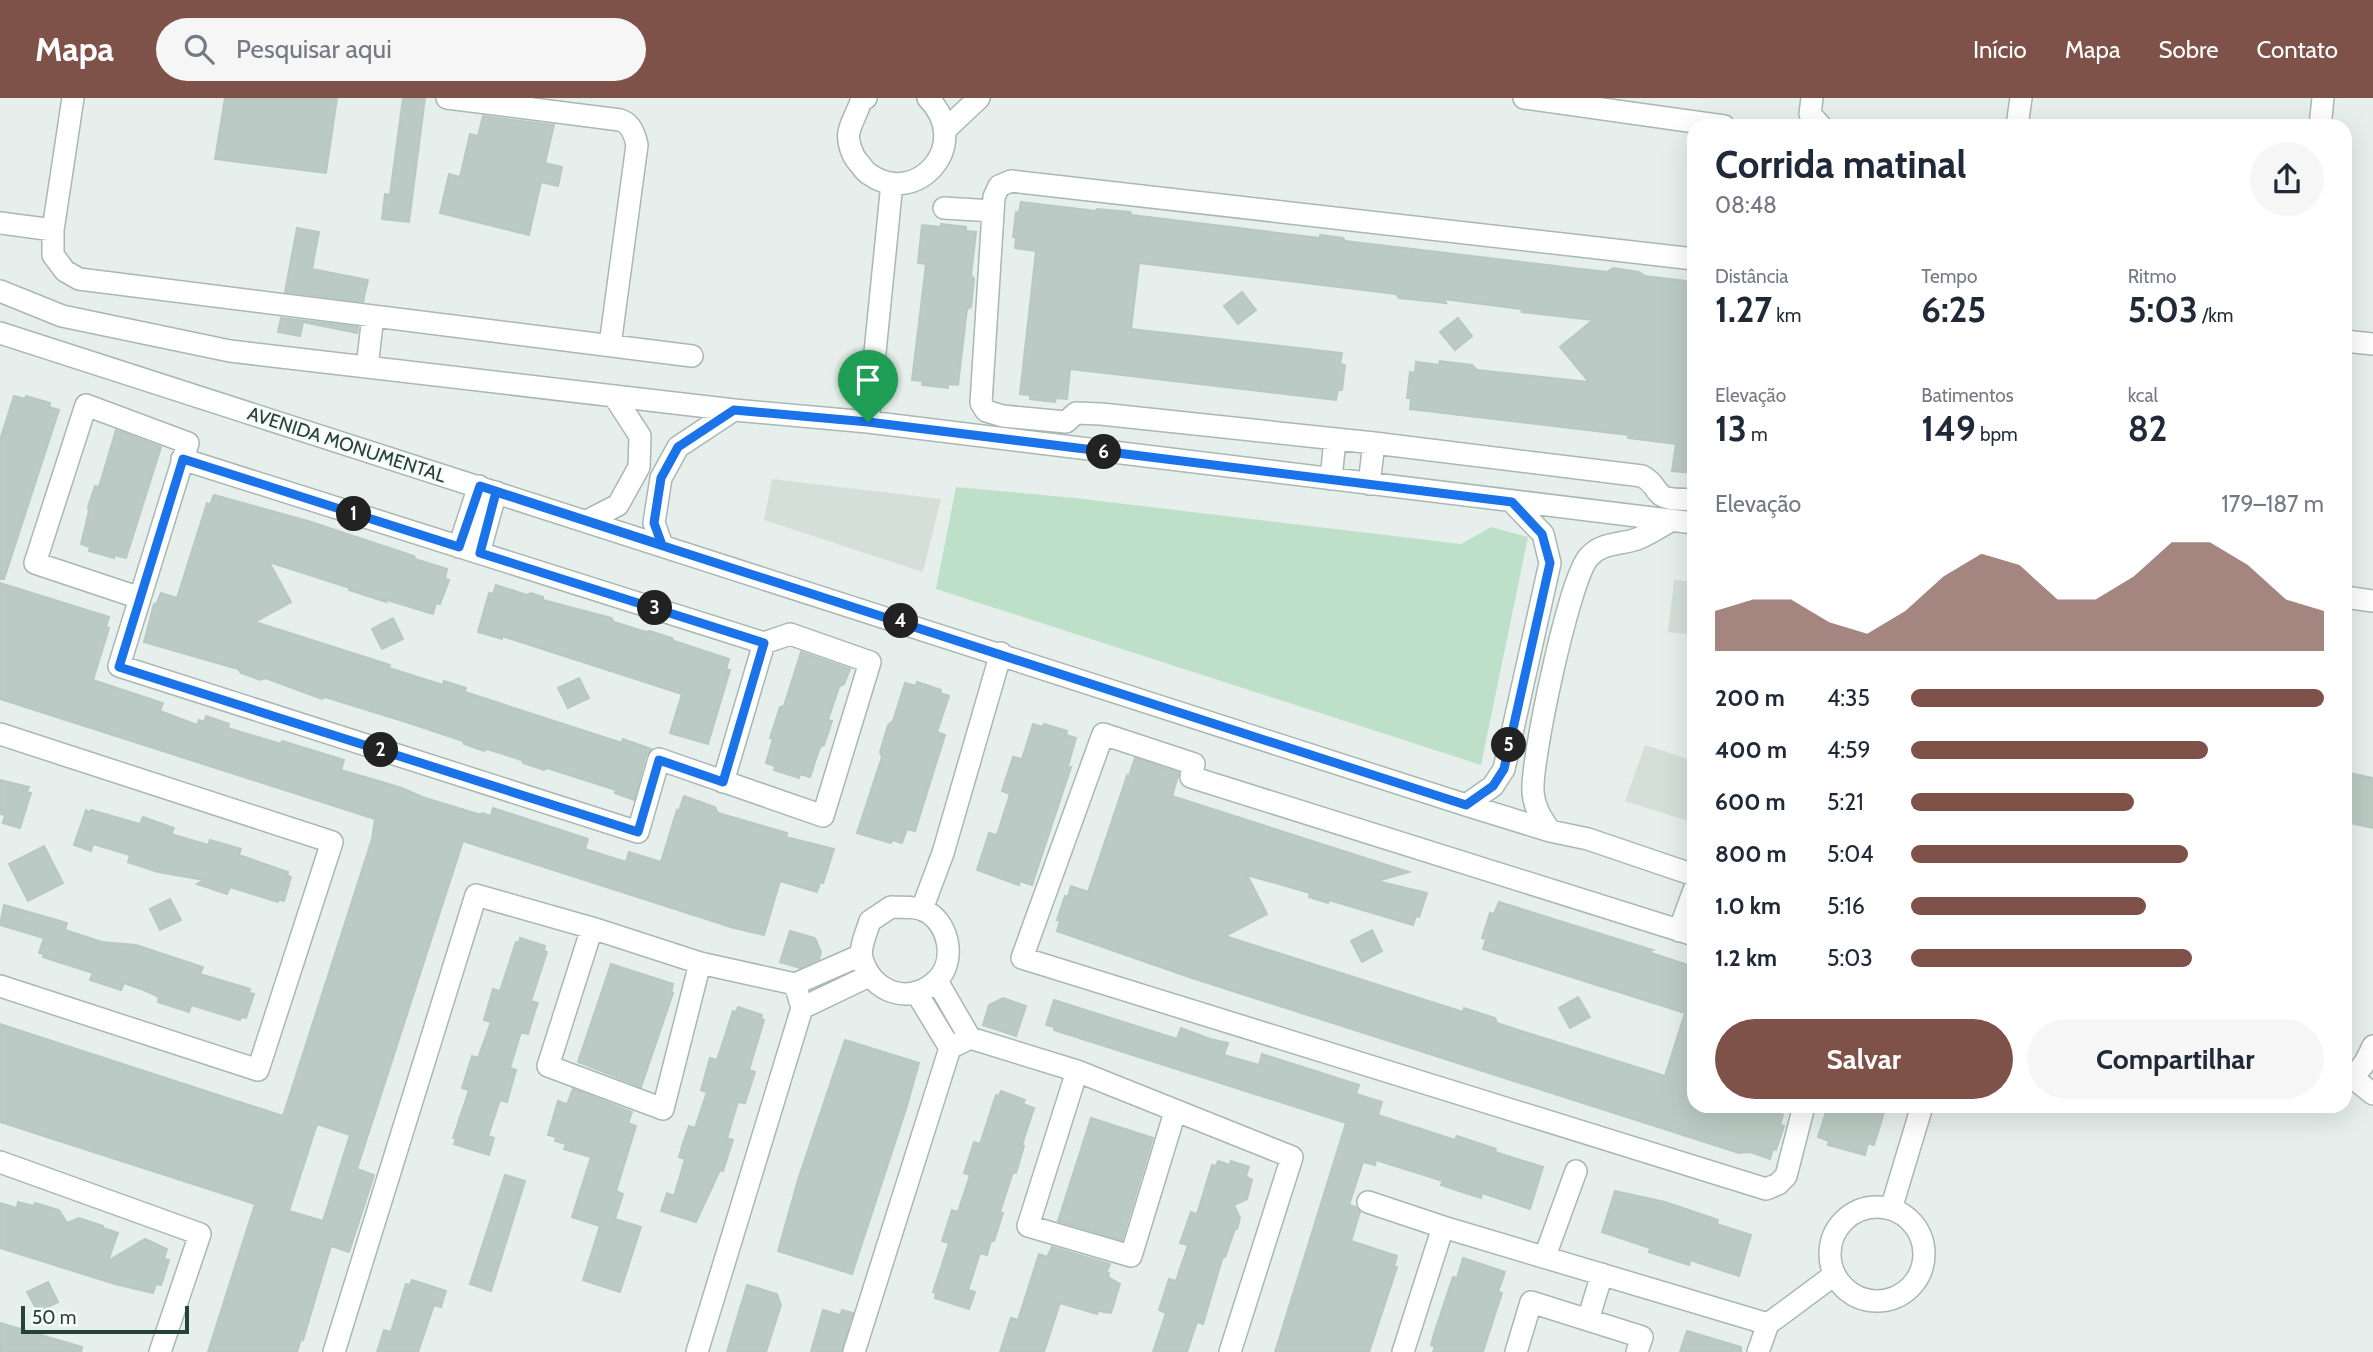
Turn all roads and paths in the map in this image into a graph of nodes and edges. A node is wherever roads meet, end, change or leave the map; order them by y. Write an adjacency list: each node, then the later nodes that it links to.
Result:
1 (73, 98): 17 (street)
2 (447, 98): 24 (street)
3 (928, 98): 12 (street)
4 (979, 98): 12 (street)
5 (1524, 98): 11 (street)
6 (2021, 98): 9 (street)
7 (2323, 98): 10 (street)
8 (862, 99): 13 (street)
9 (2018, 119)
10 (2321, 119)
11 (1687, 121)
12 (946, 129): 13 (street)
13 (892, 183): 29 (street)
14 (944, 208): 15 (street)
15 (993, 211): 18 (street); 30 (street)
16 (0, 223): 17 (street)
17 (53, 230): 20 (street)
18 (1687, 258)
19 (0, 292): 26 (street)
20 (373, 316): 24 (street); 26 (street)
21 (0, 333): 35 (street, AVENIDA MONUMENTAL)
22 (2352, 342): 23 (street)
23 (2373, 344)
24 (610, 345): 25 (street)
25 (692, 356)
26 (367, 367): 27 (street)
27 (614, 396): 28 (street); 38 (street)
28 (734, 410): 29 (street); 41 (street)
29 (868, 422): 33 (street)
30 (1335, 439): 31 (street); 33 (street)
31 (1374, 443): 34 (street); 36 (street)
32 (183, 459): 42 (street); 43 (street); 43 (street)
33 (1331, 479): 34 (street)
34 (1369, 484): 37 (street)
35 (488, 489): 38 (street, AVENIDA MONUMENTAL); 42 (street)
36 (1687, 499)
37 (1512, 502): 39 (street); 50 (street)
38 (587, 521): 41 (street, AVENIDA MONUMENTAL)
39 (1670, 521): 40 (street); 51 (street)
40 (1687, 522)
41 (662, 545): 47 (street, AVENIDA MONUMENTAL)
42 (469, 550): 46 (street)
43 (140, 598): 49 (street)
44 (2352, 598): 45 (street)
45 (2373, 601)
46 (764, 643): 49 (street); 49 (street)
47 (1001, 653): 50 (street, AVENIDA MONUMENTAL); 53 (street)
48 (0, 734): 61 (street)
49 (723, 782)
50 (1466, 805): 51 (street, AVENIDA MONUMENTAL)
51 (1550, 831): 52 (street, AVENIDA MONUMENTAL)
52 (1687, 873)
53 (922, 909): 56 (street); 59 (street)
54 (592, 928): 57 (street); 57 (street); 86 (street)
55 (1687, 933): 72 (street)
56 (861, 955): 58 (street); 60 (street)
57 (700, 963): 60 (street)
58 (869, 976): 62 (street); 63 (street)
59 (936, 981): 62 (street); 64 (street)
60 (794, 984): 63 (street)
61 (0, 986)
62 (916, 992): 66 (street)
63 (802, 1008): 87 (street)
64 (970, 1038): 66 (street); 67 (street)
65 (2373, 1046): 68 (street)
66 (950, 1048): 88 (street)
67 (1077, 1071): 71 (street); 71 (street)
68 (2352, 1074)
69 (2352, 1080): 70 (street)
70 (2373, 1094)
71 (1175, 1112): 89 (street)
72 (1802, 1113)
73 (1920, 1113): 77 (street)
74 (0, 1161): 85 (street)
75 (1576, 1171): 79 (street)
76 (1368, 1202): 78 (street)
77 (1891, 1209): 81 (street); 81 (street)
78 (1443, 1227): 79 (street); 90 (street)
79 (1545, 1256): 80 (street)
80 (1602, 1274): 82 (street); 83 (street)
81 (1834, 1275): 83 (street)
82 (1588, 1320): 84 (street); 91 (street)
83 (1768, 1324): 92 (street)
84 (1520, 1351)
85 (160, 1352)
86 (334, 1352)
87 (697, 1352)
88 (854, 1352)
89 (1230, 1352)
90 (1403, 1352)
91 (1637, 1352)
92 (1758, 1352)

